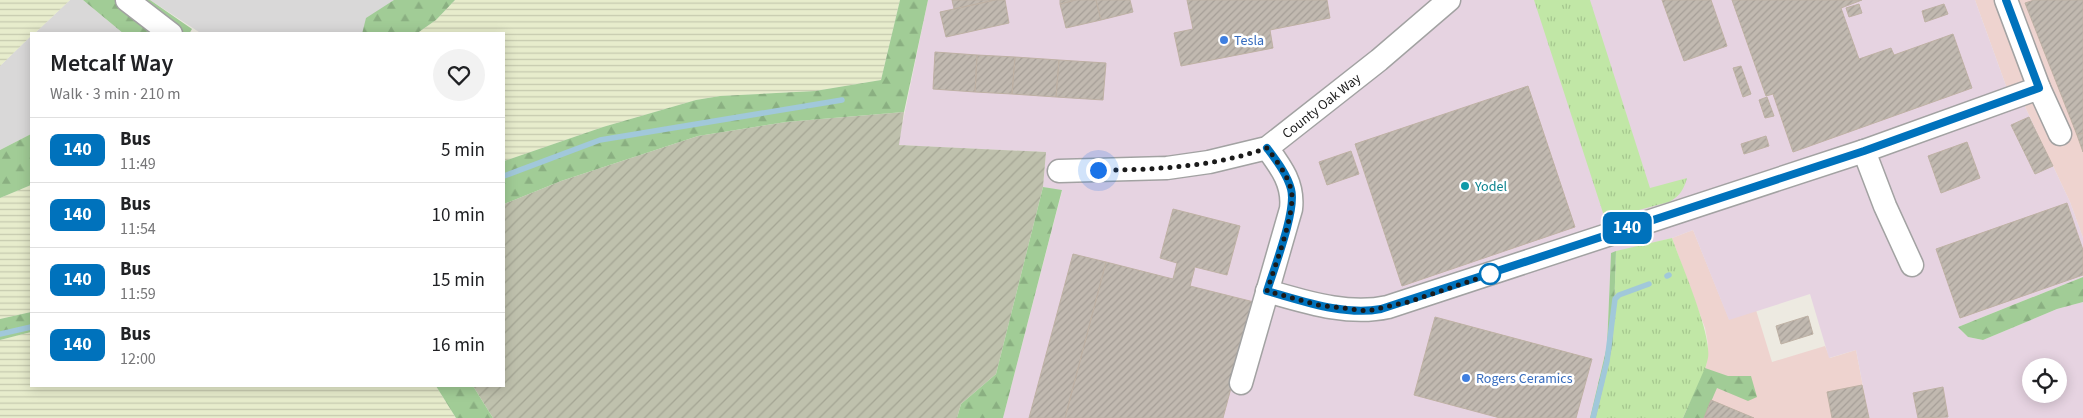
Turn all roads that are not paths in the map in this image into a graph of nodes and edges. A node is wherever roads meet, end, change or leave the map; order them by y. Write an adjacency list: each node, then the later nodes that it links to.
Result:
1 (127, 0): 4 (street)
2 (1448, 0): 7 (street, County Oak Way)
3 (2006, 0): 5 (street)
4 (168, 32)
5 (2039, 88): 6 (street); 8 (street)
6 (2060, 134)
7 (1267, 148): 9 (street, County Oak Way); 11 (street)
8 (1864, 151): 10 (street); 11 (street)
9 (1059, 171)
10 (1912, 265)
11 (1267, 291): 12 (street)
12 (1242, 383)

